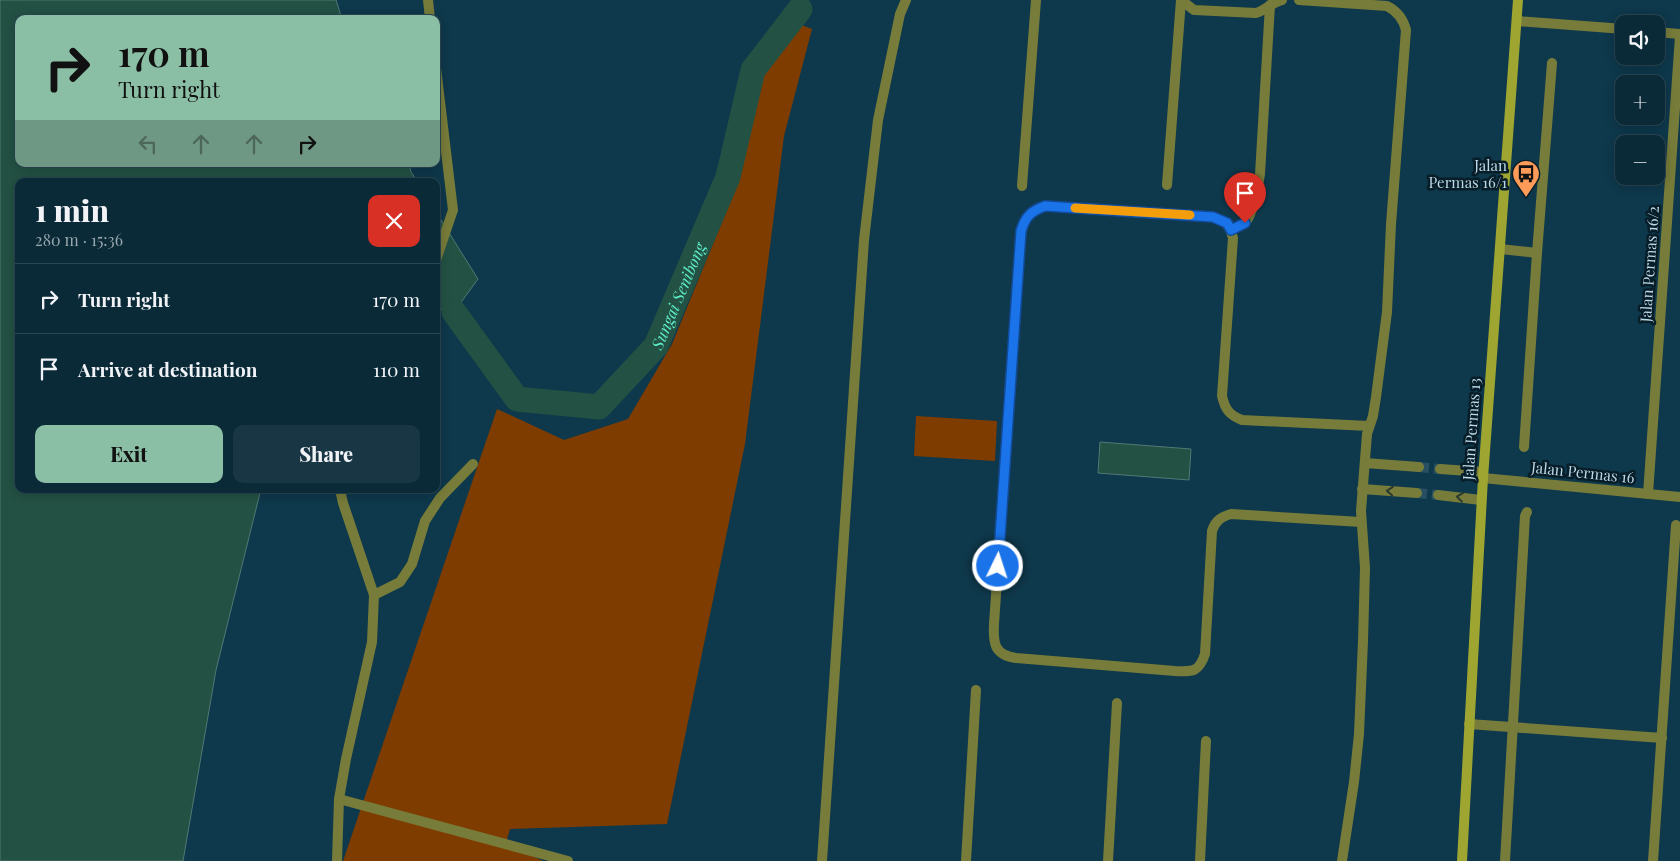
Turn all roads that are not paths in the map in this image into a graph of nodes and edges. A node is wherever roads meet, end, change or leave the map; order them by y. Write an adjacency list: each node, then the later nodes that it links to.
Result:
1 (428, 0): 9 (street)
2 (906, 0): 49 (street)
3 (1036, 0): 17 (street)
4 (1181, 0): 8 (street); 16 (street)
5 (1282, 0): 8 (street)
6 (1299, 0): 22 (street)
7 (1518, 0): 10 (main road, Jalan Permas 13)
8 (1270, 5): 18 (street)
9 (430, 15)
10 (1517, 21): 11 (street); 20 (main road, Jalan Permas 13)
11 (1615, 29)
12 (1665, 33): 13 (street)
13 (1680, 35): 32 (street, Jalan Permas 16/2)
14 (1552, 63): 21 (street)
15 (440, 101): 19 (street)
16 (1167, 185)
17 (1022, 186)
18 (1231, 230): 22 (street); 37 (street)
19 (440, 248)
20 (1500, 249): 21 (street); 28 (main road, Jalan Permas 13)
21 (1537, 253): 23 (street)
22 (1370, 426): 24 (street)
23 (1524, 447)
24 (1364, 463): 26 (street); 29 (street)
25 (474, 464): 39 (street)
26 (1419, 467)
27 (1440, 469): 28 (street, Jalan Permas 16)
28 (1483, 475): 32 (street, Jalan Permas 16); 35 (main road, Jalan Permas 13)
29 (1362, 489): 31 (street, one-way to 29); 37 (street)
30 (340, 493): 39 (street)
31 (1417, 493)
32 (1648, 494): 34 (street, Jalan Permas 16)
33 (1438, 495): 35 (street, one-way to 33)
34 (1680, 497)
35 (1481, 500): 42 (main road, Jalan Permas 13)
36 (1526, 512): 43 (street)
37 (1361, 522): 53 (street)
38 (1676, 525): 44 (street)
39 (374, 595): 46 (street)
40 (976, 690): 50 (street)
41 (1117, 704): 51 (street)
42 (1469, 724): 43 (street); 54 (main road, Jalan Permas 13)
43 (1512, 727): 44 (street); 55 (street)
44 (1662, 738): 56 (street)
45 (1206, 741): 52 (street)
46 (340, 799): 47 (street); 48 (street)
47 (337, 861)
48 (568, 861)
49 (822, 861)
50 (966, 861)
51 (1108, 861)
52 (1200, 861)
53 (1342, 861)
54 (1462, 861)
55 (1505, 861)
56 (1653, 861)

